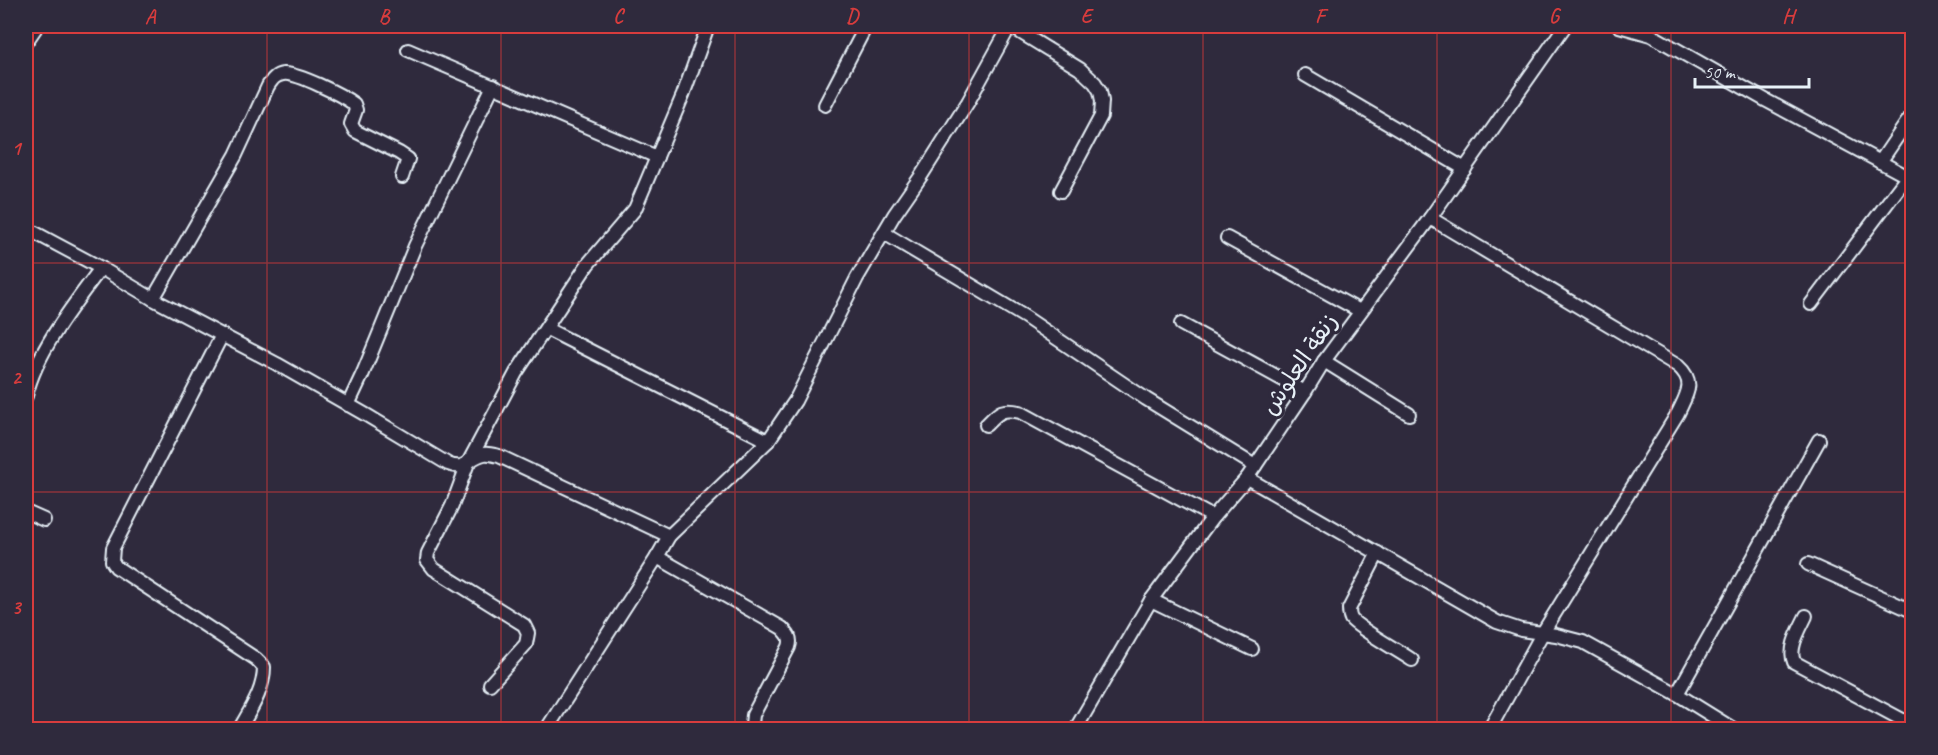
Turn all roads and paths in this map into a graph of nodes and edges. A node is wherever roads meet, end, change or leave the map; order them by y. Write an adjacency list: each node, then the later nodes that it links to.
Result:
1 (37, 26): 7 (street)
2 (708, 26): 13 (street)
3 (866, 26): 11 (street)
4 (1010, 26): 18 (street); 21 (street)
5 (1564, 26): 15 (street, زنقة العلوش)
6 (1618, 26): 14 (street)
7 (26, 42)
8 (408, 50): 10 (street)
9 (1305, 75): 15 (street)
10 (493, 86): 13 (street); 33 (street)
11 (825, 105)
12 (1912, 115): 14 (street)
13 (657, 157): 28 (street)
14 (1880, 162): 17 (street)
15 (1465, 169): 19 (street, زنقة العلوش)
16 (402, 177): 24 (street)
17 (1910, 178): 25 (street)
18 (1061, 191)
19 (1430, 218): 26 (street, زنقة العلوش); 51 (street)
20 (26, 228): 23 (street)
21 (884, 233): 37 (street); 39 (street)
22 (1227, 238): 26 (street)
23 (101, 268): 24 (street); 32 (street)
24 (153, 299): 29 (street)
25 (1811, 304)
26 (1360, 311): 30 (street, زنقة العلوش)
27 (1181, 324): 31 (street)
28 (547, 328): 37 (street); 38 (street)
29 (222, 335): 33 (street); 57 (street)
30 (1324, 361): 31 (street, زنقة العلوش); 34 (street)
31 (1305, 392): 39 (street, زنقة العلوش)
32 (26, 396)
33 (348, 405): 38 (street)
34 (1409, 414)
35 (986, 425): 42 (street)
36 (1819, 440): 55 (street)
37 (768, 441): 44 (street)
38 (468, 463): 44 (street); 54 (street)
39 (1255, 466): 40 (street, زنقة العلوش)
40 (1246, 478): 42 (street, زنقة العلوش); 45 (street)
41 (26, 512): 43 (street)
42 (1213, 517): 48 (street, زنقة العلوش)
43 (44, 520)
44 (669, 536): 46 (street)
45 (1378, 553): 51 (street); 53 (street)
46 (657, 557): 58 (street); 59 (street)
47 (1808, 564): 49 (street)
48 (1151, 600): 52 (street); 60 (street, زنقة العلوش)
49 (1912, 611)
50 (1806, 616): 56 (street)
51 (1542, 634): 55 (street); 61 (street)
52 (1252, 649)
53 (1412, 660)
54 (490, 684)
55 (1677, 694): 62 (street)
56 (1912, 725)
57 (239, 729)
58 (546, 729)
59 (756, 729)
60 (1078, 729)
61 (1489, 729)
62 (1735, 729)

